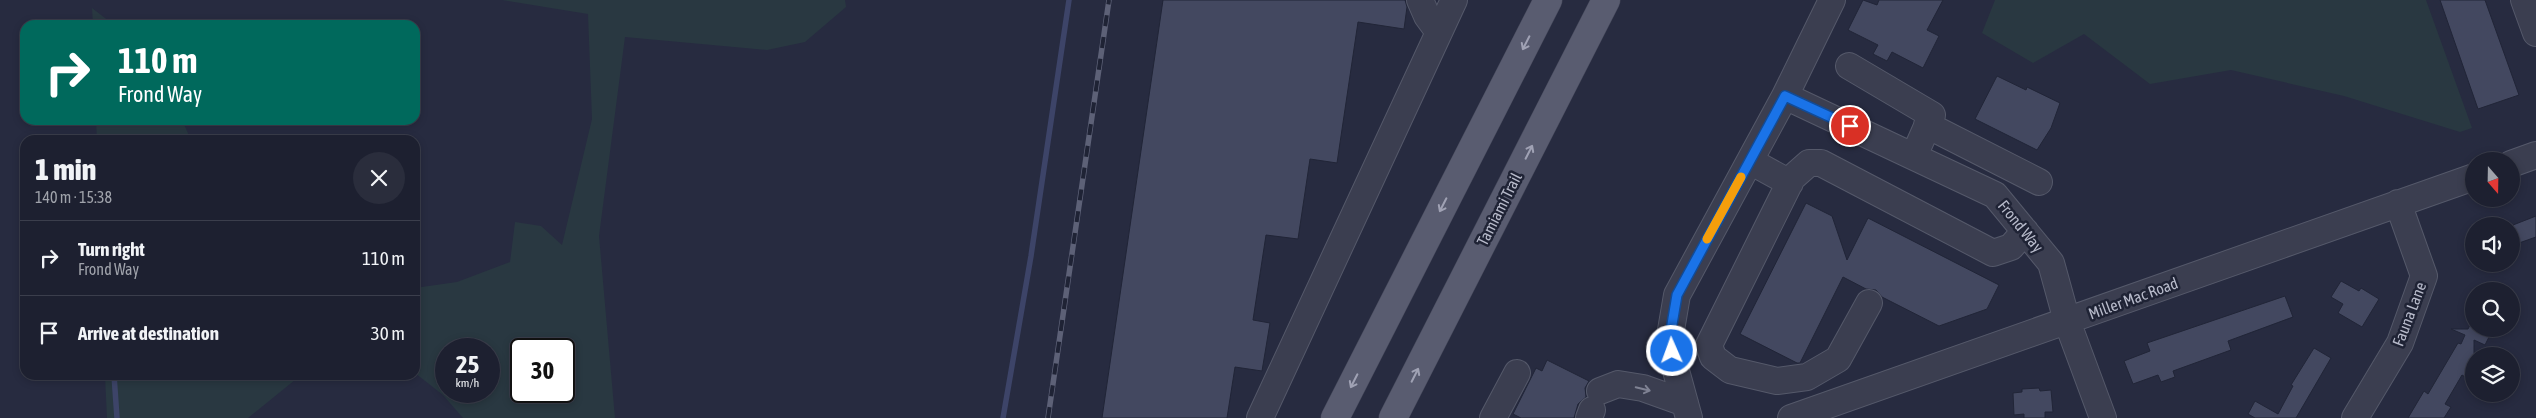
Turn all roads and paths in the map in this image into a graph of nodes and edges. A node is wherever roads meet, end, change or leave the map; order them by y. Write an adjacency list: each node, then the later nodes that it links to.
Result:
1 (1420, 0): 7 (street)
2 (1454, 0): 7 (street)
3 (1548, 0): 29 (main road, one-way to 29)
4 (1606, 0): 30 (main road, Tamiami Trail, one-way to 4)
5 (1832, 0): 10 (street)
6 (2524, 0): 8 (street)
7 (1438, 31): 28 (street)
8 (2536, 33)
9 (1850, 66): 11 (street)
10 (1785, 96): 13 (street, Frond Way); 14 (street)
11 (1927, 125): 13 (street); 17 (street)
12 (2536, 155): 15 (street)
13 (1914, 156): 20 (street, Frond Way)
14 (1750, 161): 18 (street); 24 (street)
15 (2520, 161)
16 (2465, 180): 19 (street, Miller Mac Road)
17 (2039, 182)
18 (1790, 183): 20 (street); 23 (street)
19 (2398, 203): 22 (street, Miller Mac Road); 34 (street, Fauna Lane)
20 (2025, 232): 22 (street, Frond Way)
21 (1869, 302): 23 (street)
22 (2067, 321): 32 (street, Miller Mac Road); 33 (street, Frond Way)
23 (1712, 352): 24 (street)
24 (1675, 366): 27 (street)
25 (1517, 373): 31 (street)
26 (1594, 406): 27 (street, one-way to 27)
27 (1687, 410)
28 (1260, 418)
29 (1335, 418)
30 (1393, 418)
31 (1493, 418)
32 (1791, 418)
33 (2103, 418)
34 (2355, 418)

